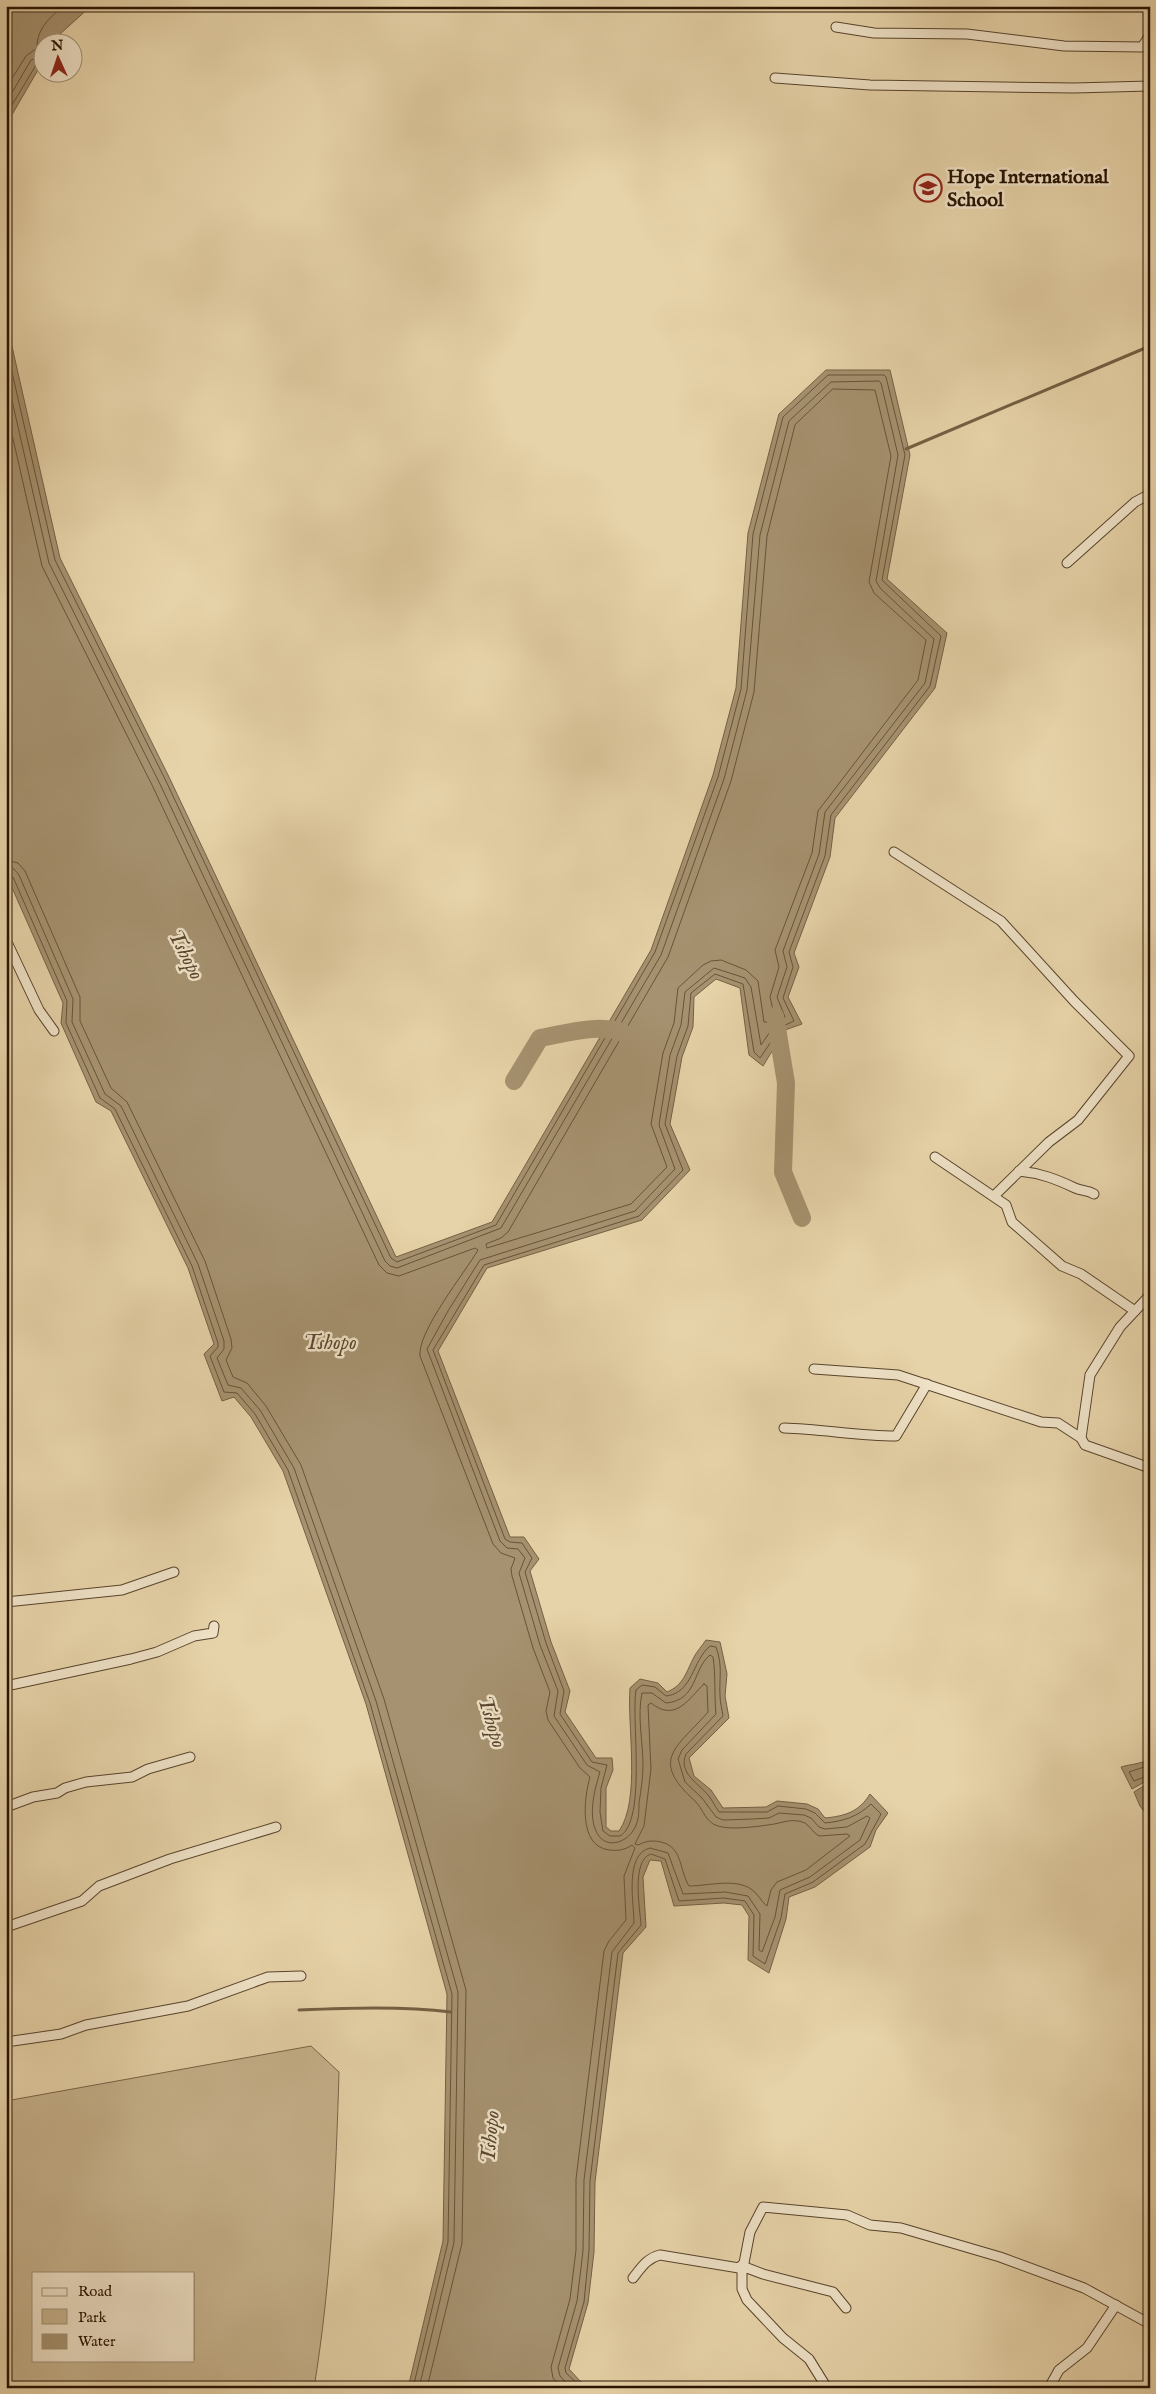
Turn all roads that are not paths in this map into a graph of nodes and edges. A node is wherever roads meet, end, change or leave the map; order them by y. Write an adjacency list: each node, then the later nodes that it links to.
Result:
1 (836, 27): 2 (street)
2 (1150, 36)
3 (775, 78): 4 (street)
4 (1150, 86)
5 (1150, 494): 6 (street)
6 (1067, 562)
7 (894, 852): 11 (street)
8 (6, 940): 9 (street)
9 (54, 1031)
10 (935, 1157): 13 (street)
11 (1018, 1171): 12 (street); 13 (street)
12 (1094, 1194)
13 (994, 1195): 15 (street)
14 (1150, 1295): 15 (street)
15 (1135, 1311): 19 (street)
16 (814, 1369): 17 (street)
17 (927, 1384): 18 (street); 19 (street)
18 (784, 1428)
19 (1080, 1438): 20 (street)
20 (1150, 1468)
21 (174, 1572): 22 (street)
22 (6, 1602)
23 (214, 1626): 24 (street)
24 (6, 1686)
25 (190, 1758): 26 (street)
26 (6, 1807)
27 (276, 1827): 28 (street)
28 (6, 1927)
29 (300, 1976): 30 (street)
30 (6, 2042)
31 (742, 2266): 32 (street); 33 (street); 34 (street); 36 (street)
32 (633, 2278)
33 (1116, 2305): 35 (street); 37 (street)
34 (846, 2308)
35 (1150, 2324)
36 (827, 2388)
37 (1049, 2388)

